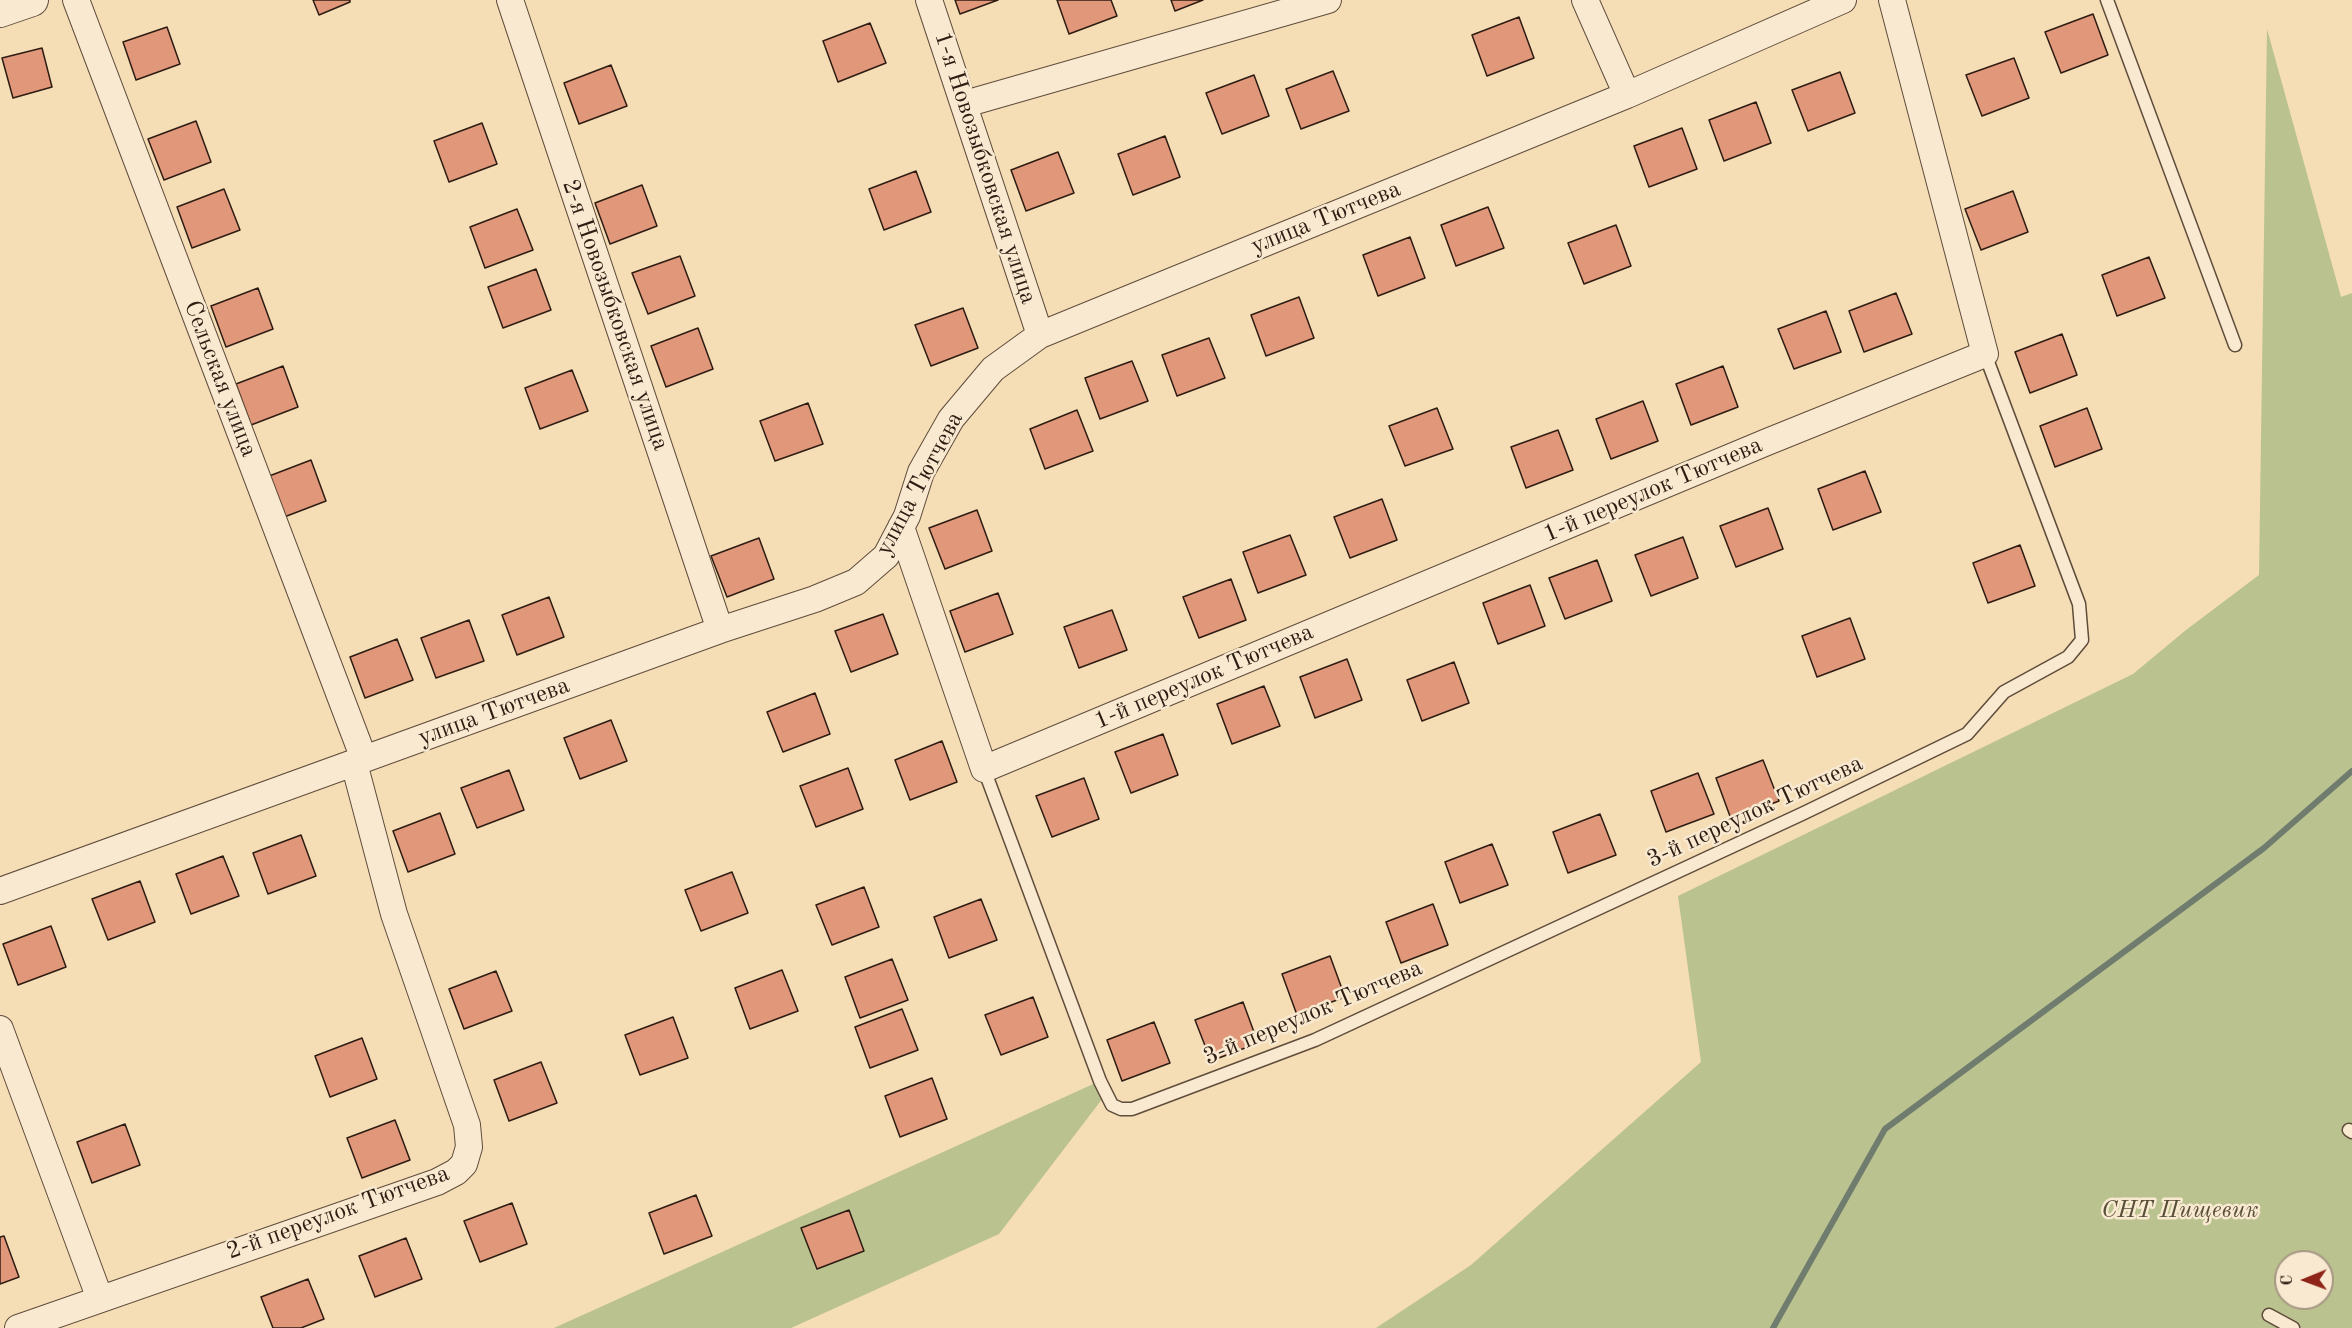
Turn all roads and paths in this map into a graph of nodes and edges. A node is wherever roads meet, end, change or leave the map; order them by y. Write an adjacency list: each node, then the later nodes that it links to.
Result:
1 (32, 0): 10 (street)
2 (76, 0): 18 (street, Сельская улица)
3 (510, 0): 17 (street, 2-я Новозыбковская улица)
4 (929, 0): 12 (street, 1-я Новозыбковская улица)
5 (1328, 0): 12 (street)
6 (1586, 0): 11 (street)
7 (1843, 0): 11 (street, улица Тютчева)
8 (1892, 0): 15 (street)
9 (2107, 0): 14 (lane)
10 (0, 11)
11 (1627, 94): 13 (street, улица Тютчева)
12 (965, 104): 13 (street, 1-я Новозыбковская улица)
13 (1040, 335): 16 (street, улица Тютчева)
14 (2235, 345)
15 (1985, 354): 19 (street, 1-й переулок Тютчева); 19 (lane, 3-й переулок Тютчева)
16 (901, 527): 17 (street, улица Тютчева); 19 (street)
17 (720, 630): 18 (street, улица Тютчева)
18 (359, 761): 20 (street, улица Тютчева); 22 (street, 2-й переулок Тютчева)
19 (984, 769)
20 (0, 891)
21 (0, 1029): 22 (street)
22 (100, 1299): 24 (street, 2-й переулок Тютчева)
23 (2269, 1315): 25 (lane)
24 (18, 1328)
25 (2293, 1328)

